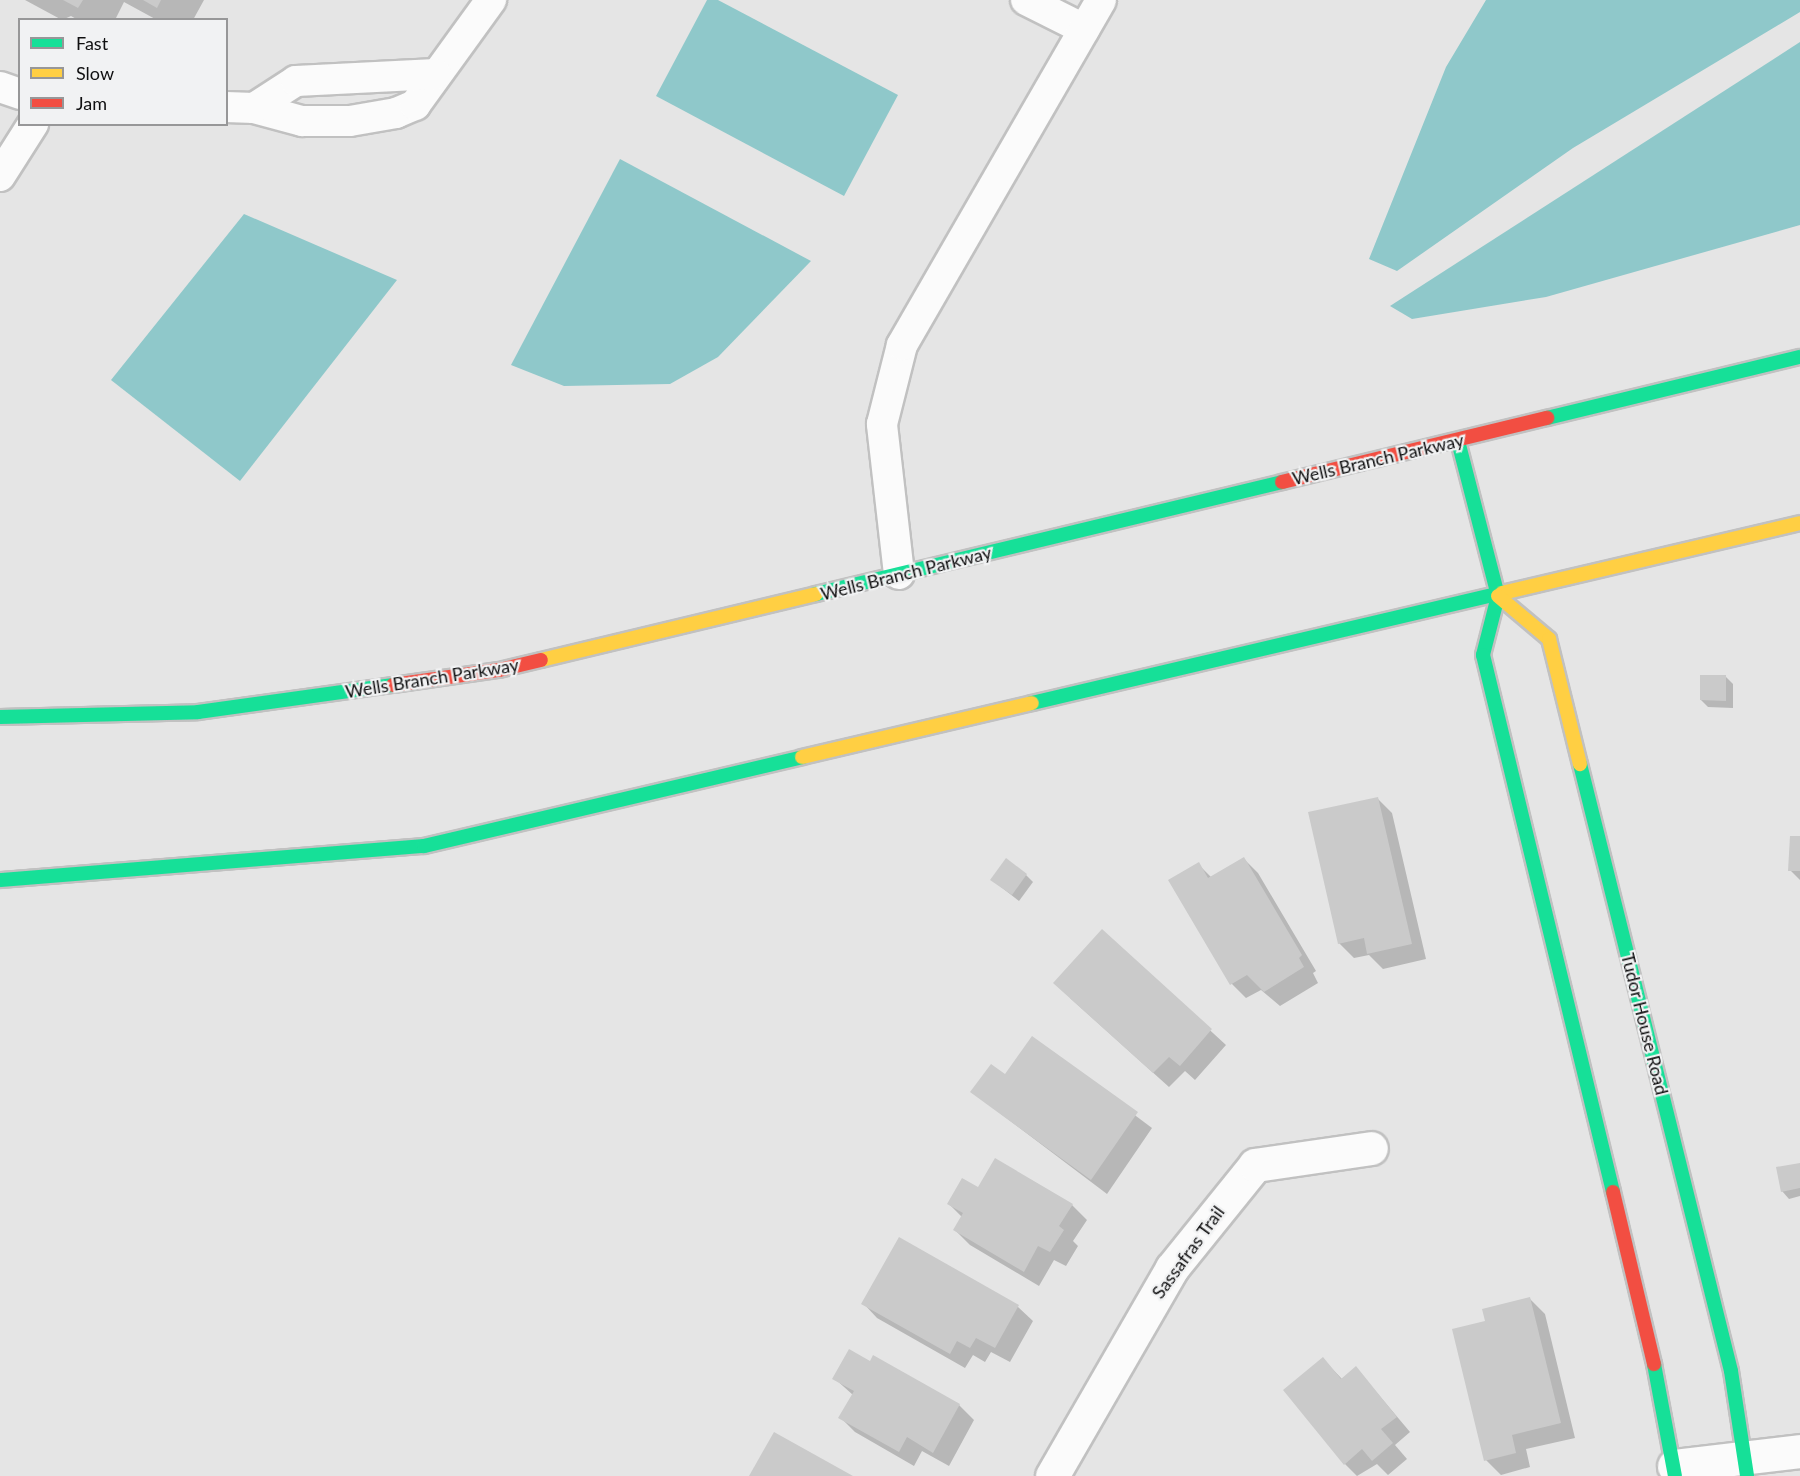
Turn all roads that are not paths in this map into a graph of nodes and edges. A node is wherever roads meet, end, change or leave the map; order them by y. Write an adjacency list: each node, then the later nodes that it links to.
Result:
1 (491, 0): 5 (lane)
2 (1026, 0): 4 (lane)
3 (1101, 0): 4 (lane)
4 (1084, 29): 14 (lane)
5 (436, 74): 8 (lane); 8 (lane)
6 (0, 87): 7 (lane)
7 (18, 93)
8 (240, 107)
9 (32, 126): 10 (lane)
10 (0, 176)
11 (1800, 357): 12 (main road, Wells Branch Parkway)
12 (1458, 441): 14 (main road, Wells Branch Parkway); 15 (main road)
13 (1800, 523): 15 (main road)
14 (900, 574): 16 (main road, Wells Branch Parkway)
15 (1498, 596): 17 (main road); 20 (main road, Tudor House Road); 21 (main road)
16 (0, 717)
17 (0, 880)
18 (1371, 1148): 22 (street, Sassafras Trail)
19 (1800, 1451): 20 (street)
20 (1747, 1466): 21 (street)
21 (1675, 1471)
22 (1052, 1476)

